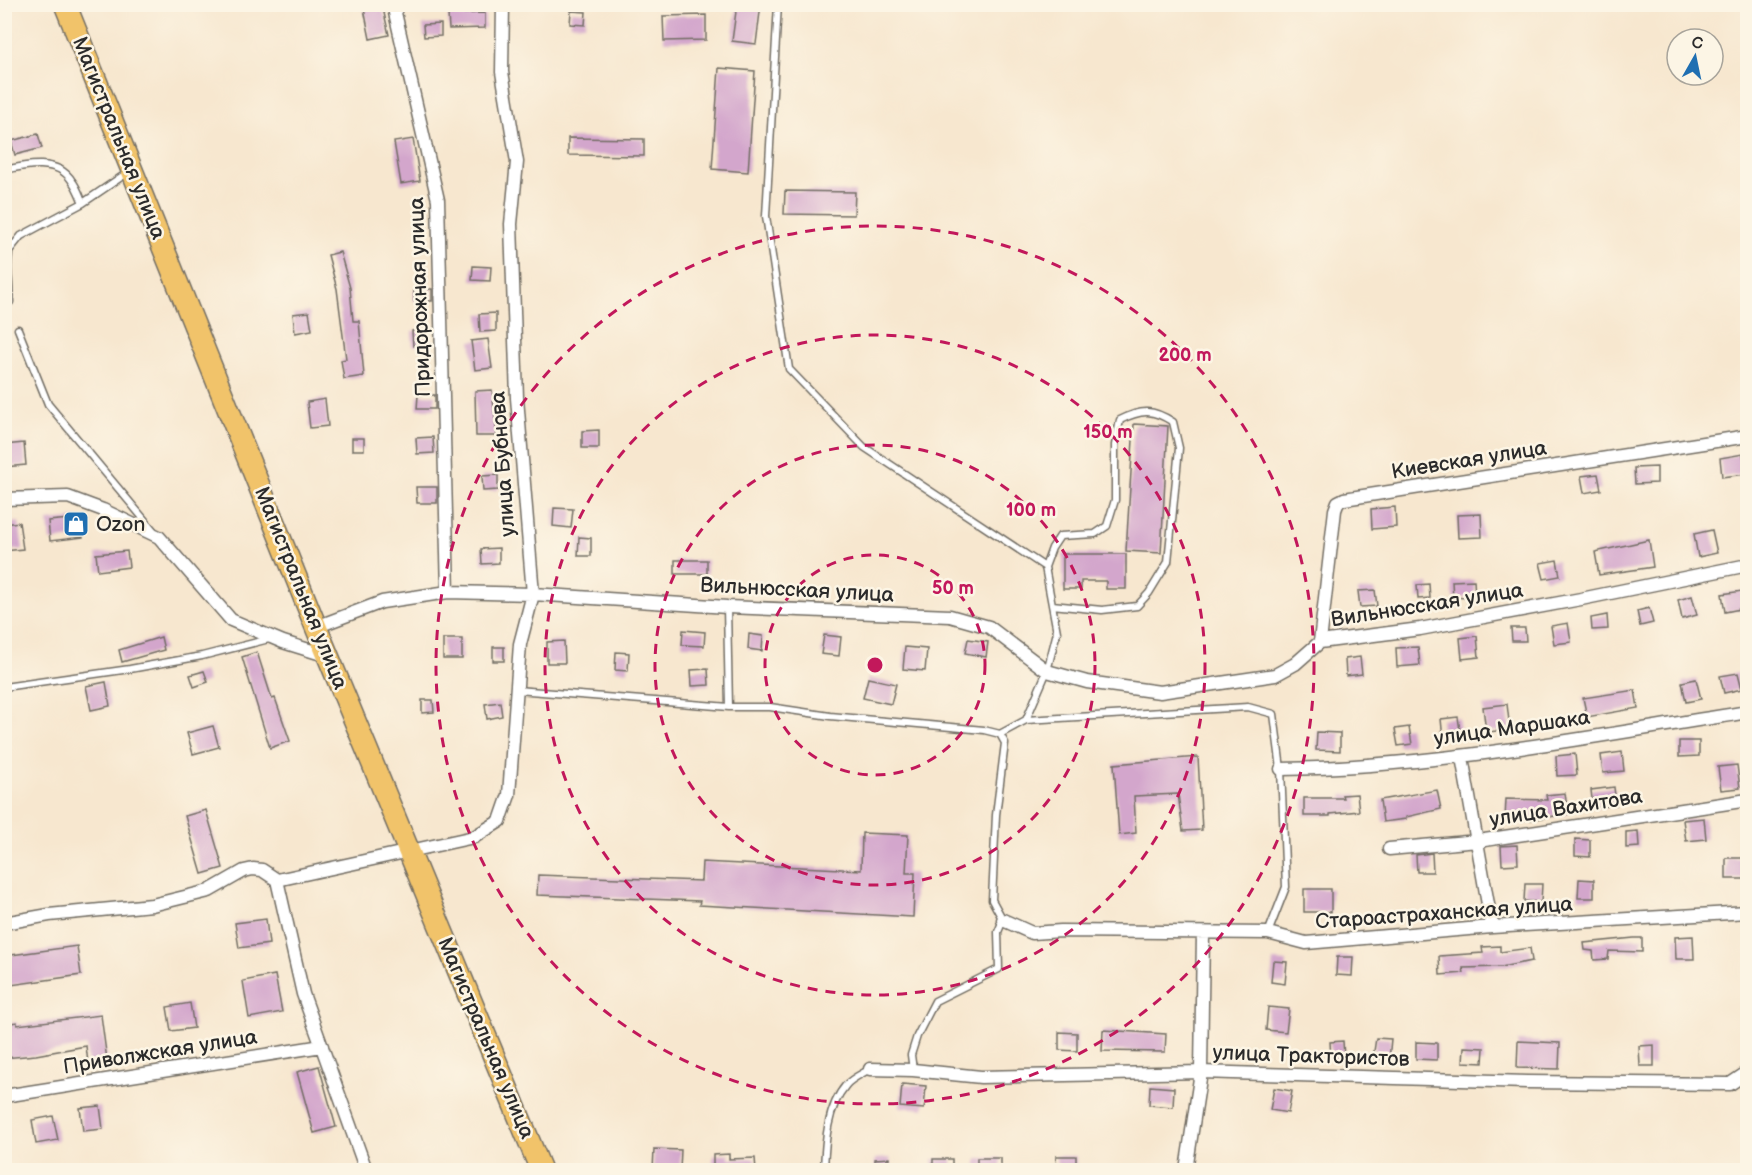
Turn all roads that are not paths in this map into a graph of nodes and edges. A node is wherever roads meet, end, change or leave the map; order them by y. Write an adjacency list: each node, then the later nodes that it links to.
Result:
1 (393, 4): 15 (street, Придорожная улица)
2 (503, 4): 16 (street, улица Бубнова)
3 (778, 4): 14 (lane)
4 (73, 7): 5 (highway, Магистральная улица)
5 (132, 169): 7 (lane); 19 (highway, Магистральная улица)
6 (4, 170): 7 (lane)
7 (83, 203): 8 (lane)
8 (10, 302)
9 (18, 329): 12 (lane)
10 (1748, 436): 21 (street, Киевская улица)
11 (4, 499): 12 (street)
12 (159, 537): 20 (street)
13 (1748, 565): 21 (street, Вильнюсская улица)
14 (1045, 567): 17 (lane); 17 (lane)
15 (448, 592): 16 (street, Вильнюсская улица); 19 (street, Вильнюсская улица)
16 (533, 594): 18 (street, Вильнюсская улица); 25 (street, улица Бубнова)
17 (1052, 605): 23 (lane)
18 (727, 607): 23 (street, Вильнюсская улица); 26 (lane)
19 (316, 627): 22 (highway, Магистральная улица)
20 (272, 638): 22 (street); 24 (lane)
21 (1320, 642): 23 (street, Вильнюсская улица)
22 (328, 656): 35 (highway, Магистральная улица)
23 (1047, 671): 28 (lane)
24 (4, 687)
25 (516, 690): 26 (lane); 35 (street, улица Бубнова)
26 (729, 707): 29 (lane)
27 (1748, 712): 30 (street, улица Маршака)
28 (1026, 720): 29 (lane); 31 (lane)
29 (1000, 734): 38 (lane)
30 (1462, 757): 31 (street, улица Маршака); 33 (street)
31 (1281, 769): 42 (lane)
32 (1748, 800): 33 (street, улица Вахитова)
33 (1478, 841): 34 (street, улица Вахитова); 40 (street)
34 (1389, 849)
35 (409, 853): 36 (street, улица Бубнова); 50 (highway, Магистральная улица)
36 (277, 880): 39 (street); 43 (street)
37 (1748, 912): 40 (street, Староастраханская улица)
38 (1003, 920): 41 (street, Староастраханская улица); 45 (lane)
39 (4, 923)
40 (1492, 927): 42 (street, Староастраханская улица)
41 (1203, 933): 42 (street, Староастраханская улица); 46 (street)
42 (1268, 933)
43 (322, 1046): 48 (street, Приволжская улица); 49 (street)
44 (870, 1069): 45 (street, улица Трактористов); 51 (lane)
45 (913, 1070): 46 (street, улица Трактористов)
46 (1201, 1072): 47 (street, улица Трактористов); 52 (street)
47 (1748, 1072)
48 (4, 1096)
49 (366, 1170)
50 (541, 1170)
51 (824, 1170)
52 (1186, 1170)

